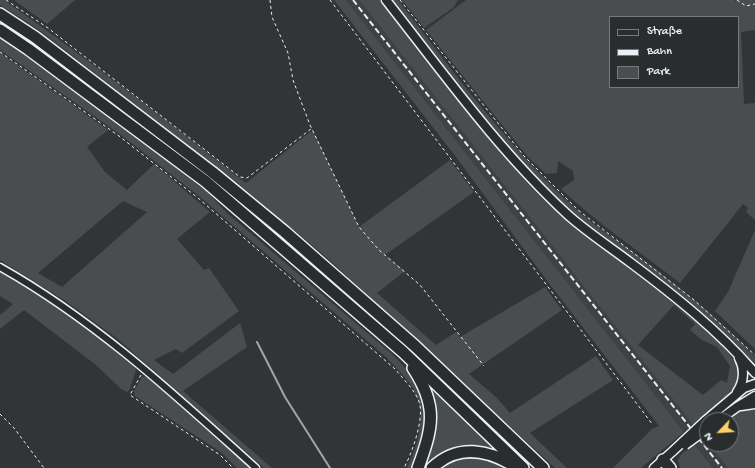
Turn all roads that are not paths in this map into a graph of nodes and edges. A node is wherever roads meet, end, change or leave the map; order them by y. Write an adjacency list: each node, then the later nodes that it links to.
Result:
1 (386, 0): 6 (main road)
2 (0, 14): 21 (highway)
3 (0, 30): 5 (highway)
4 (0, 267): 16 (street)
5 (403, 352): 17 (highway); 20 (highway)
6 (736, 352): 7 (main road); 10 (main road)
7 (755, 373)
8 (755, 384): 10 (main road)
9 (755, 396): 10 (main road)
10 (735, 403): 11 (main road); 12 (main road); 14 (main road, bridge)
11 (755, 404)
12 (727, 412)
13 (699, 434): 14 (main road, bridge)
14 (673, 451): 15 (main road)
15 (665, 465): 22 (main road)
16 (256, 468)
17 (418, 468)
18 (432, 468): 19 (highway)
19 (517, 468)
20 (523, 468)
21 (543, 468)
22 (654, 468)

